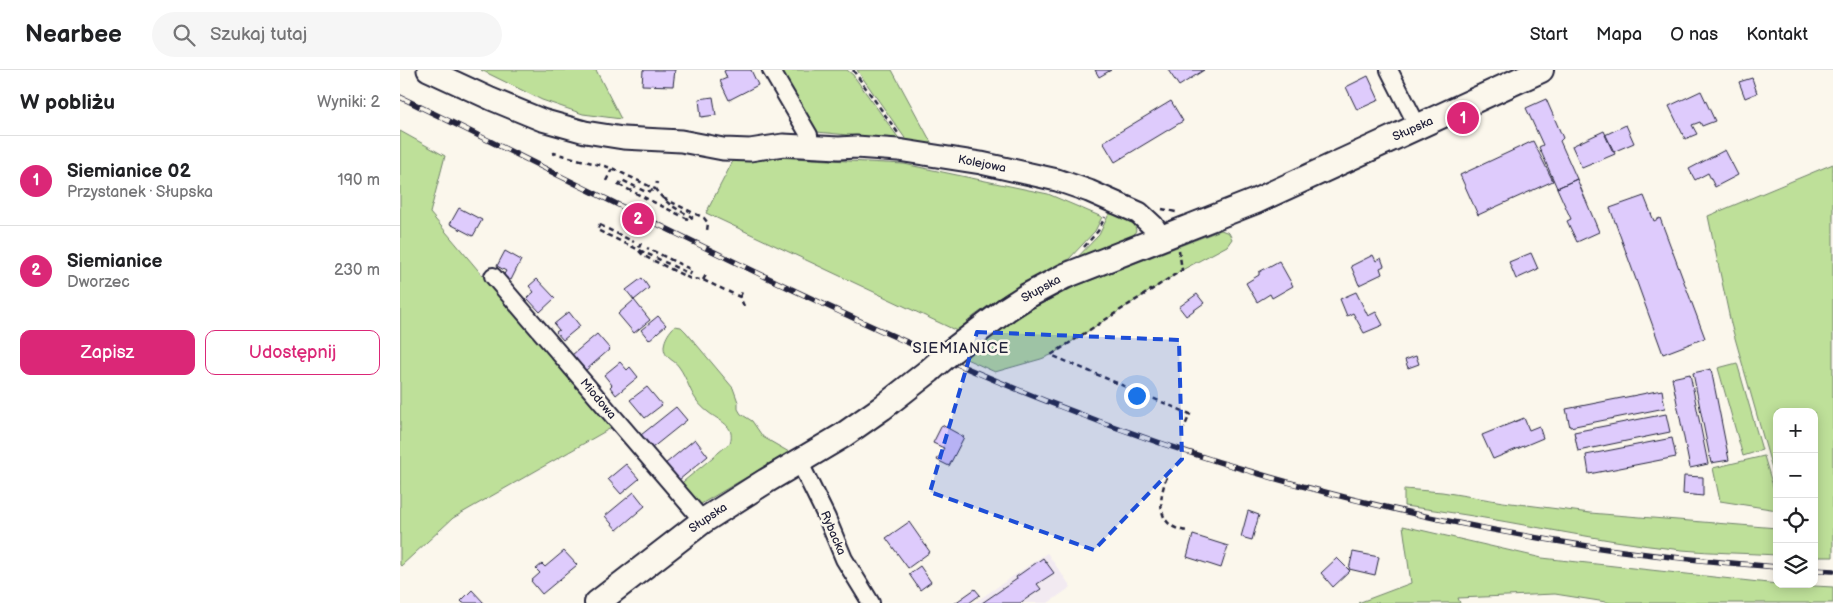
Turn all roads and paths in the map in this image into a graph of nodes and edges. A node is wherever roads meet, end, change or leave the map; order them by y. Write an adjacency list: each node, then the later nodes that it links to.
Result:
1 (428, 70): 8 (street, Kolejowa)
2 (771, 70): 8 (street)
3 (853, 70): 7 (path)
4 (1389, 70): 6 (street)
5 (1541, 70): 6 (main road, Słupska)
6 (1418, 127): 16 (main road, Słupska)
7 (900, 135)
8 (810, 147): 16 (street, Kolejowa)
9 (553, 155): 10 (path)
10 (612, 168): 11 (path); 13 (path)
11 (606, 181)
12 (657, 182): 13 (path)
13 (655, 190): 14 (path); 14 (path)
14 (661, 197): 15 (path)
15 (707, 231)
16 (1170, 241): 27 (path); 28 (main road, Słupska, bridge)
17 (634, 242): 20 (path)
18 (641, 243): 20 (path)
19 (647, 248): 20 (path)
20 (638, 250): 23 (path)
21 (706, 275): 23 (path)
22 (493, 276): 30 (street, Miodowa)
23 (703, 280): 25 (path)
24 (742, 292): 25 (path)
25 (740, 297): 26 (path)
26 (744, 306)
27 (1184, 428)
28 (799, 461): 30 (main road, Słupska); 33 (street, Rybacka)
29 (1167, 477): 31 (path)
30 (703, 521): 32 (main road, Słupska)
31 (1187, 531)
32 (597, 603)
33 (870, 603)

